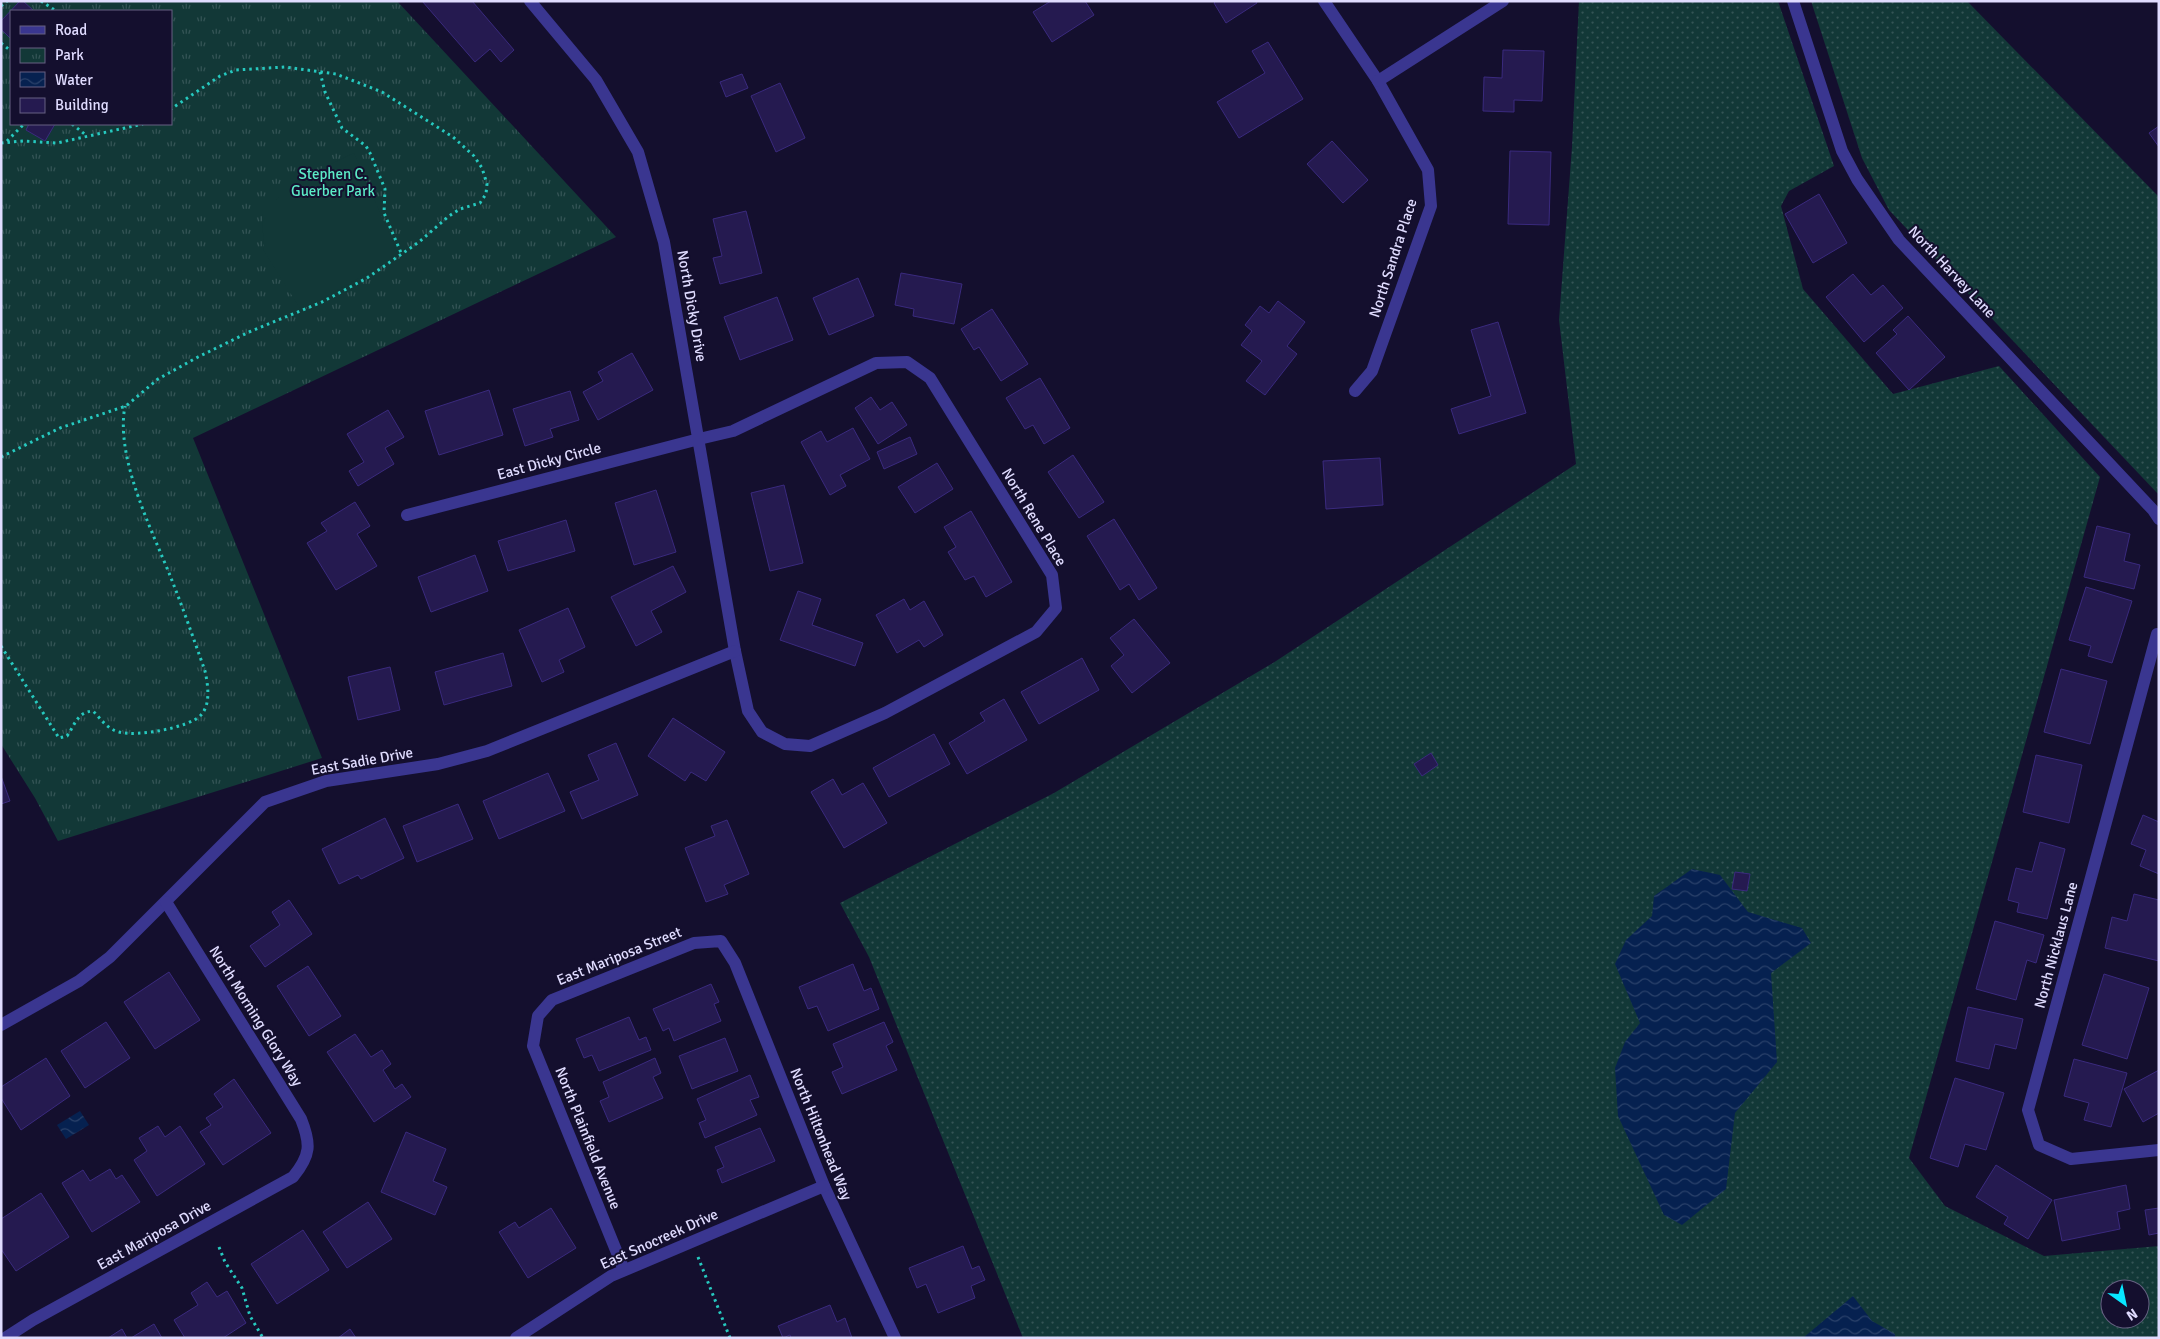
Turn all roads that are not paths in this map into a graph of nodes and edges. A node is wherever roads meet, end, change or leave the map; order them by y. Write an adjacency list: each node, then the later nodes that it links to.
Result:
1 (530, 1): 7 (street, North Dicky Drive)
2 (1324, 1): 5 (street, North Sandra Place)
3 (1503, 1): 5 (street)
4 (1793, 1): 9 (street, North Harvey Lane)
5 (1378, 81): 6 (street, North Sandra Place)
6 (1355, 391)
7 (699, 439): 8 (street, East Dicky Circle); 11 (street, North Dicky Drive); 11 (street, North Rene Place)
8 (407, 515)
9 (2159, 519)
10 (2158, 632): 16 (street, North Nicklaus Lane)
11 (735, 651): 12 (street, East Sadie Drive)
12 (166, 902): 15 (street, East Sadie Drive); 17 (street, North Morning Glory Way)
13 (720, 941): 14 (street, East Mariposa Street); 18 (street, North Hiltonhead Way)
14 (538, 1016): 19 (street, North Plainfield Avenue)
15 (1, 1025)
16 (2159, 1150)
17 (309, 1151): 20 (street, East Mariposa Drive)
18 (824, 1186): 19 (street, East Snocreek Drive); 22 (street, North Hiltonhead Way)
19 (624, 1270): 21 (street, East Snocreek Drive)
20 (5, 1338)
21 (516, 1338)
22 (895, 1338)

